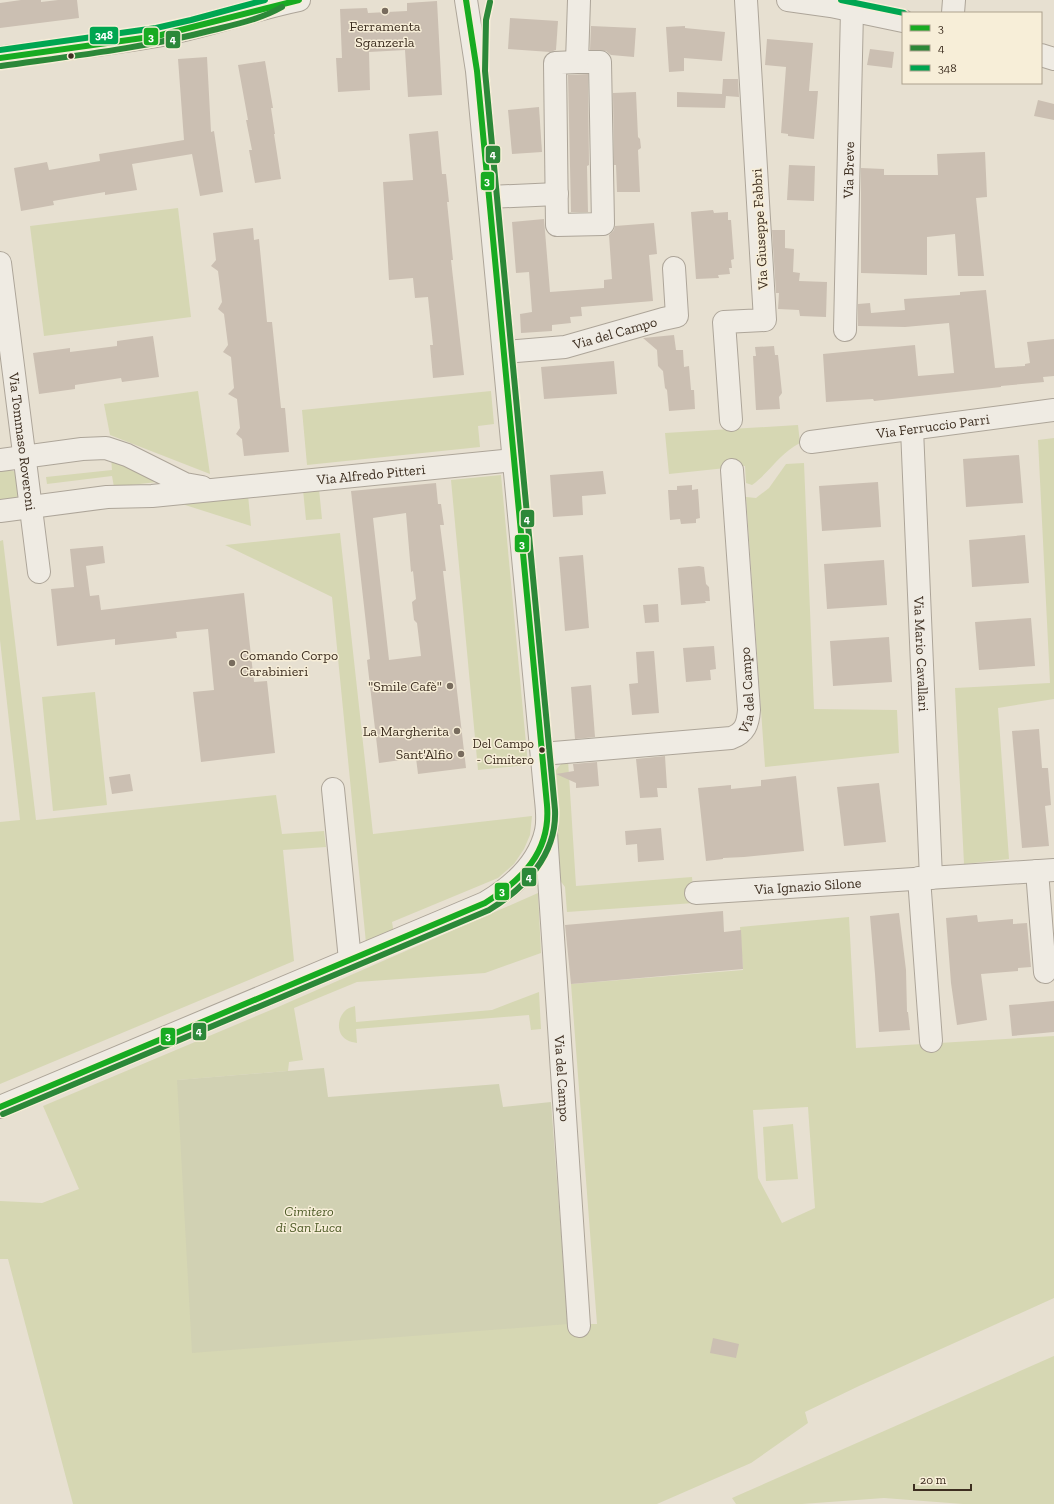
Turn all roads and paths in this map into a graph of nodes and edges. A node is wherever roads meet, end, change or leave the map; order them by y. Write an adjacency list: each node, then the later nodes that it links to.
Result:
1 (299, 0): 8 (street)
2 (466, 0): 16 (street, Via del Campo)
3 (482, 0): 16 (street, Via del Campo)
4 (579, 0): 15 (street)
5 (746, 0): 24 (street, Via Giuseppe Fabbri)
6 (788, 0): 9 (street)
7 (954, 0): 10 (street)
8 (272, 4): 14 (street)
9 (852, 10): 11 (street); 21 (street, Via Breve)
10 (953, 12)
11 (902, 21)
12 (1042, 55): 13 (street)
13 (1054, 59)
14 (2, 60)
15 (577, 62): 17 (street); 17 (street)
16 (477, 71): 18 (street, Via del Campo)
17 (557, 194): 18 (street)
18 (488, 197): 22 (street, Via del Campo)
19 (0, 263): 27 (street, Via Tommaso Roveroni)
20 (674, 268): 22 (street, Via del Campo)
21 (845, 330)
22 (504, 352): 29 (street, Via del Campo)
23 (1054, 410): 25 (street, Via Ferruccio Parri)
24 (731, 420)
25 (912, 429): 26 (street, Via Ferruccio Parri); 39 (street, Via Mario Cavallari)
26 (811, 442)
27 (24, 456): 28 (street, Via Alfredo Pitteri); 31 (street, Via Alfredo Pitteri); 32 (street, Via Tommaso Roveroni)
28 (0, 460)
29 (514, 460): 31 (street, Via Alfredo Pitteri); 35 (street, Via del Campo)
30 (732, 470): 35 (street, Via del Campo)
31 (229, 488): 32 (street, Via Alfredo Pitteri)
32 (30, 506): 33 (street, Via Alfredo Pitteri); 34 (street, Via Tommaso Roveroni)
33 (0, 511)
34 (39, 572)
35 (542, 754): 37 (street, Via del Campo)
36 (332, 789): 41 (street)
37 (546, 830): 41 (street, Via del Campo); 45 (street, Via del Campo)
38 (1046, 870): 39 (street, Via Ignazio Silone); 42 (street)
39 (925, 878): 40 (street, Via Ignazio Silone); 43 (street)
40 (696, 893)
41 (350, 960): 44 (street, Via del Campo)
42 (1045, 972)
43 (931, 1041)
44 (0, 1107)
45 (579, 1326)

